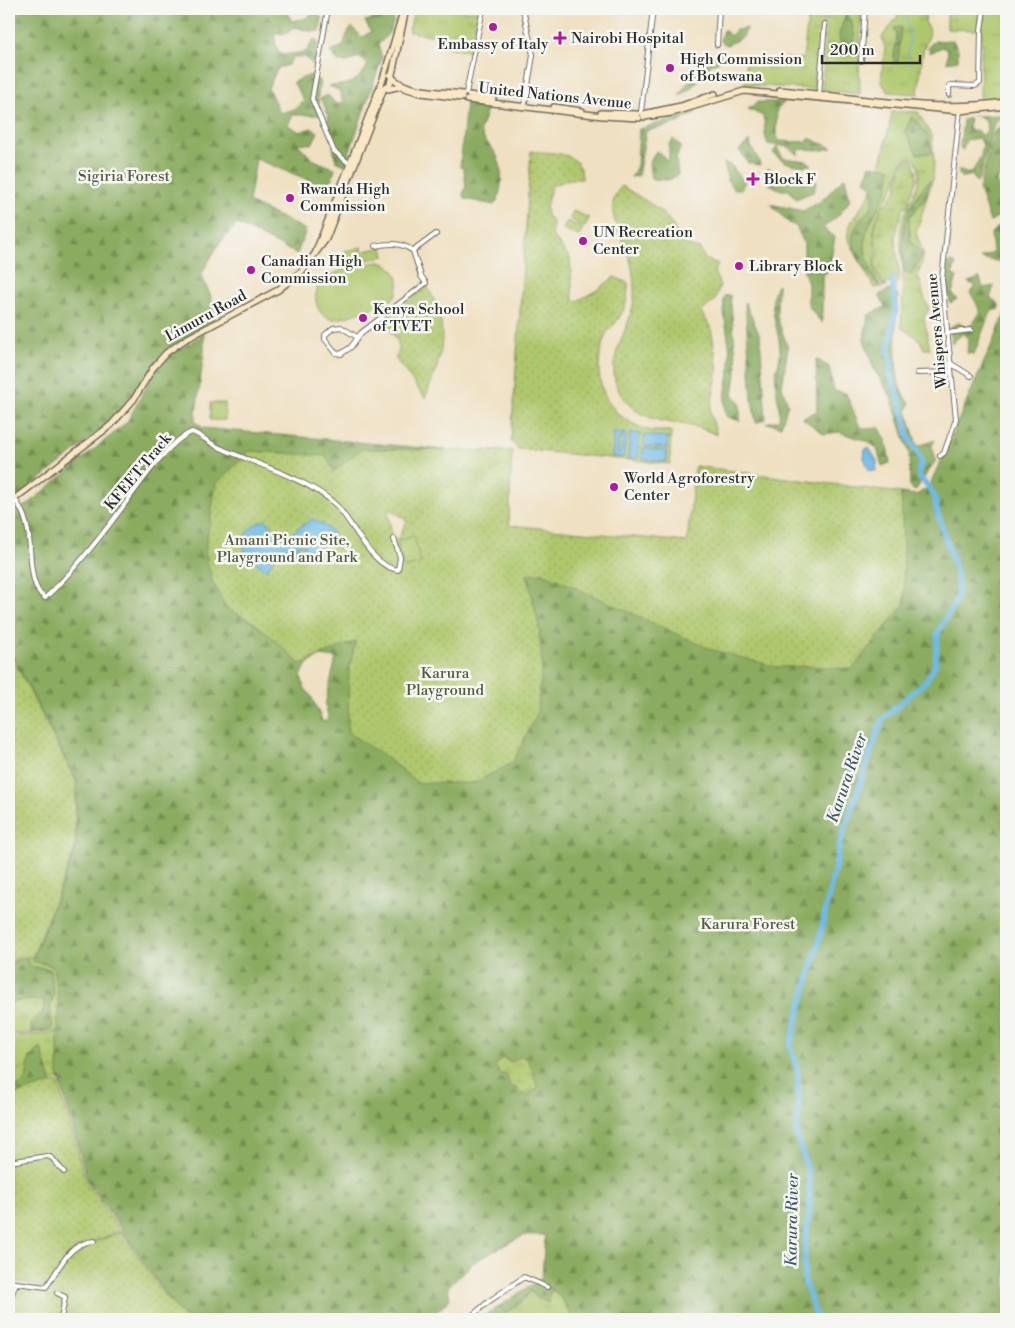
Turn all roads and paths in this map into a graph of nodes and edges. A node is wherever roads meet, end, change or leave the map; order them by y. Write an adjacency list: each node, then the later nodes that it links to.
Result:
1 (328, 9): 28 (street)
2 (405, 9): 12 (street, Limuru Road); 13 (street, Limuru Road)
3 (483, 9): 18 (street)
4 (523, 9): 21 (street)
5 (653, 9): 24 (street)
6 (718, 9): 10 (street)
7 (866, 9): 11 (street)
8 (984, 9): 17 (street)
9 (824, 24): 16 (street)
10 (717, 45)
11 (860, 61)
12 (384, 75): 13 (street); 14 (street, Limuru Road)
13 (391, 76): 14 (street, Limuru Road); 15 (street)
14 (386, 84): 15 (street, United Nations Avenue); 25 (street, Limuru Road); 26 (street, Limuru Road)
15 (399, 84): 18 (street, United Nations Avenue); 25 (street)
16 (819, 94): 19 (street, United Nations Avenue); 24 (street, United Nations Avenue)
17 (949, 95)
18 (466, 96): 21 (street, United Nations Avenue); 24 (street, United Nations Avenue)
19 (848, 99): 23 (street, United Nations Avenue); 24 (street, United Nations Avenue)
20 (1006, 102): 23 (street, United Nations Avenue)
21 (525, 103): 24 (street, United Nations Avenue)
22 (1006, 106): 23 (street, United Nations Avenue)
23 (960, 109): 35 (street, Whispers Avenue)
24 (641, 115)
25 (374, 116): 26 (street, Limuru Road)
26 (358, 150): 27 (street, Limuru Road); 28 (street, Limuru Road)
27 (357, 161): 28 (street); 29 (street, Limuru Road)
28 (350, 164): 29 (street); 33 (street, Limuru Road)
29 (354, 170): 33 (street, Limuru Road)
30 (436, 234): 32 (street)
31 (375, 246): 32 (street)
32 (413, 251): 36 (street)
33 (312, 259): 42 (street, Limuru Road)
34 (971, 330): 35 (street)
35 (947, 333): 37 (street, Whispers Avenue)
36 (357, 337): 36 (street)
37 (950, 363): 38 (street, Whispers Avenue); 40 (street)
38 (951, 372): 39 (street); 41 (street, Whispers Avenue)
39 (917, 373)
40 (971, 376)
41 (940, 456)
42 (15, 499): 43 (street, Limuru Road); 44 (street, KFEET Track)
43 (9, 503)
44 (394, 539)
45 (9, 1162): 46 (street)
46 (64, 1172)
47 (94, 1241): 49 (street)
48 (9, 1282): 49 (street)
49 (16, 1284): 52 (street)
50 (547, 1287): 56 (street)
51 (57, 1292): 55 (street)
52 (9, 1302)
53 (9, 1314): 54 (street)
54 (10, 1319)
55 (61, 1319)
56 (468, 1319)

